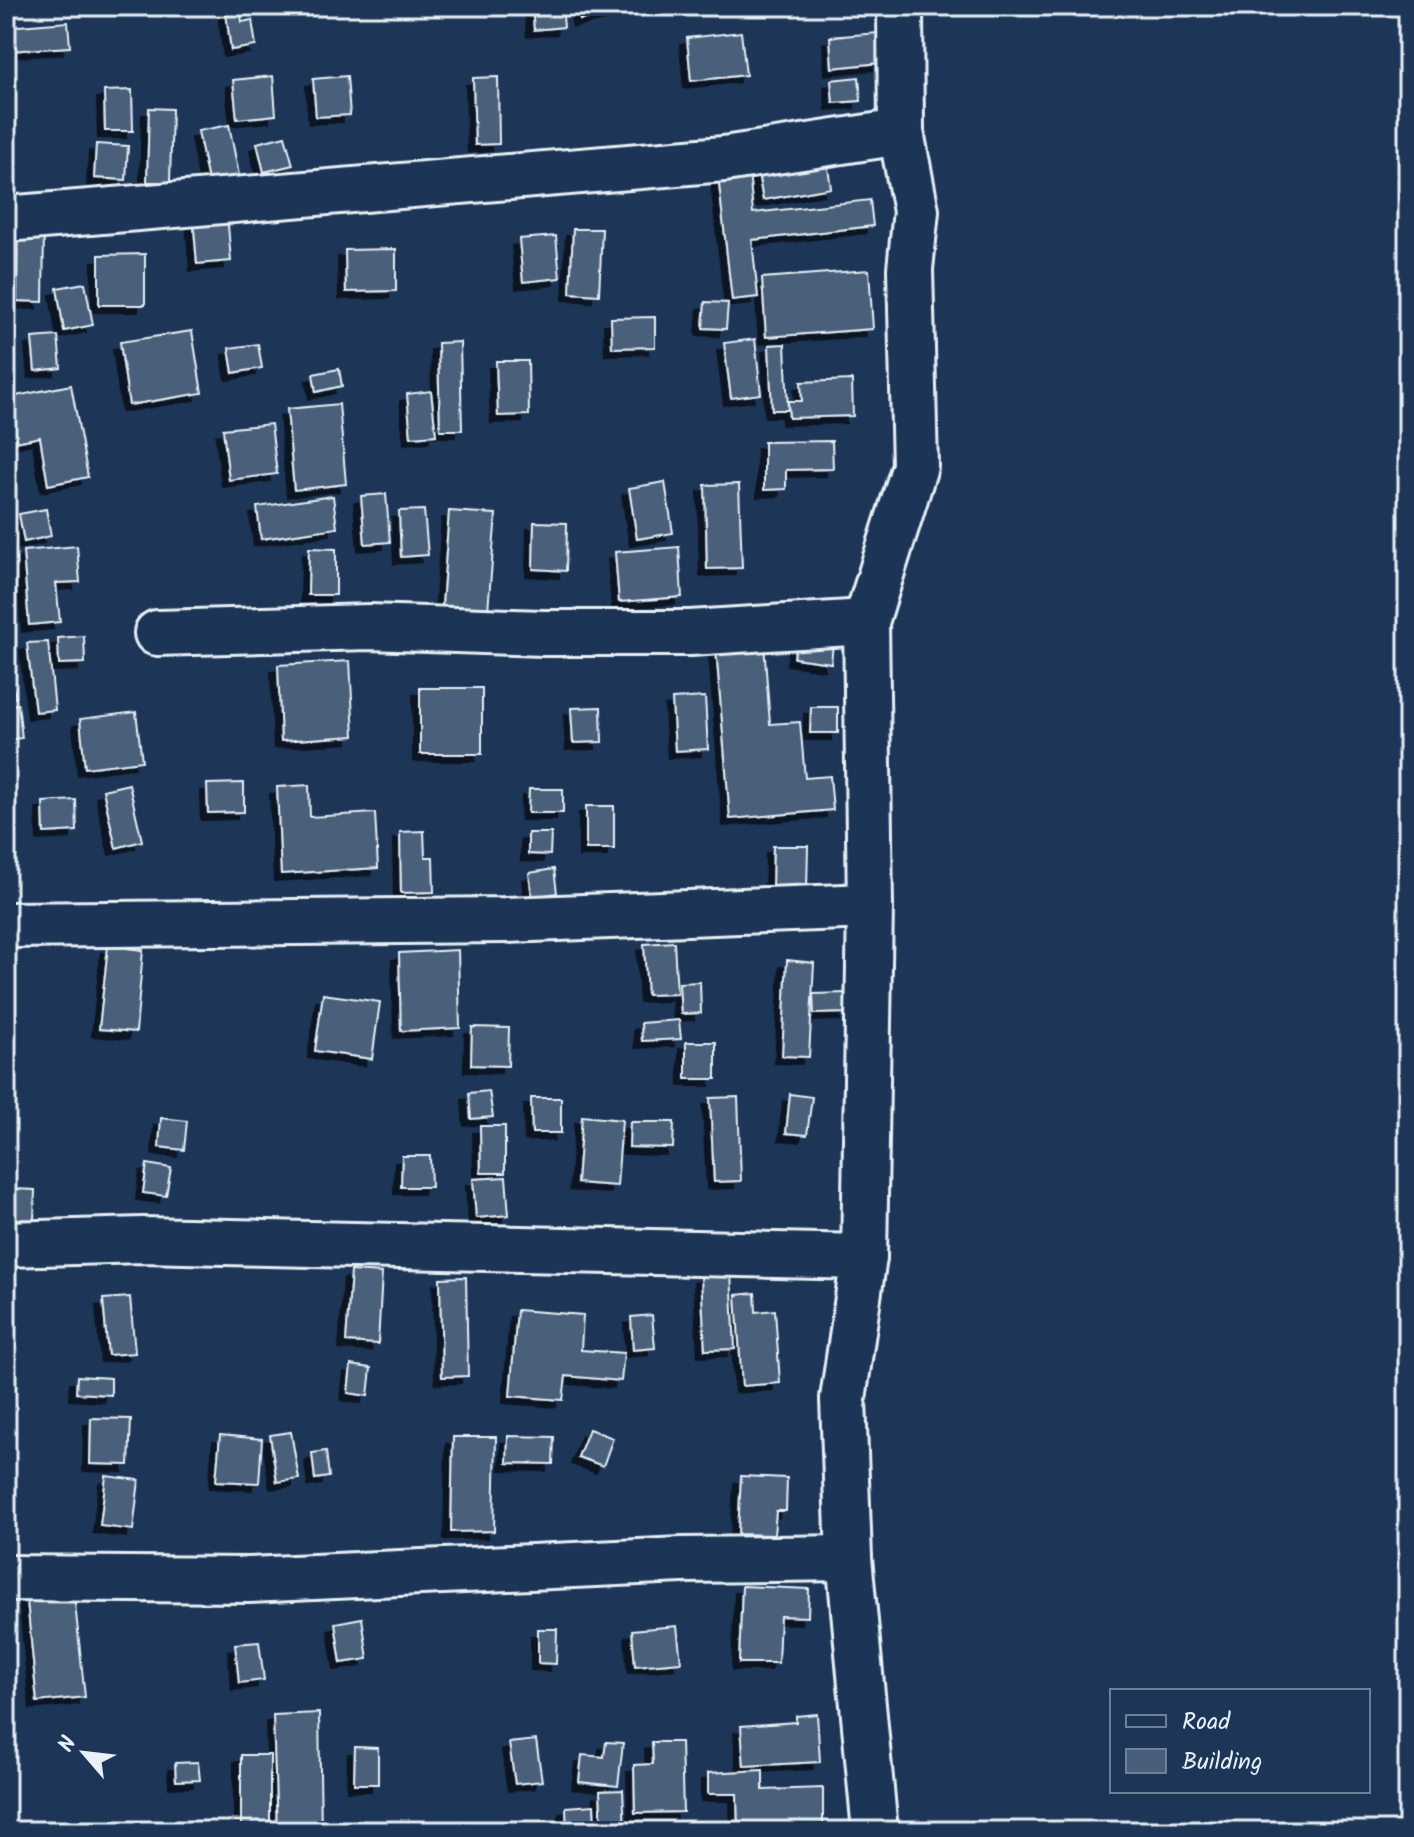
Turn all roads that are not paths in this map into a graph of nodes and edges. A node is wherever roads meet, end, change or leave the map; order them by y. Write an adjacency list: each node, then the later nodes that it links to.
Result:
1 (900, 6): 2 (street)
2 (901, 132): 3 (street); 4 (street)
3 (6, 219)
4 (866, 622): 5 (street); 6 (street)
5 (157, 633)
6 (870, 906): 7 (street); 9 (street)
7 (6, 925)
8 (6, 1244): 9 (street)
9 (864, 1257): 10 (street)
10 (849, 1558): 11 (street); 12 (street)
11 (6, 1578)
12 (875, 1831)

